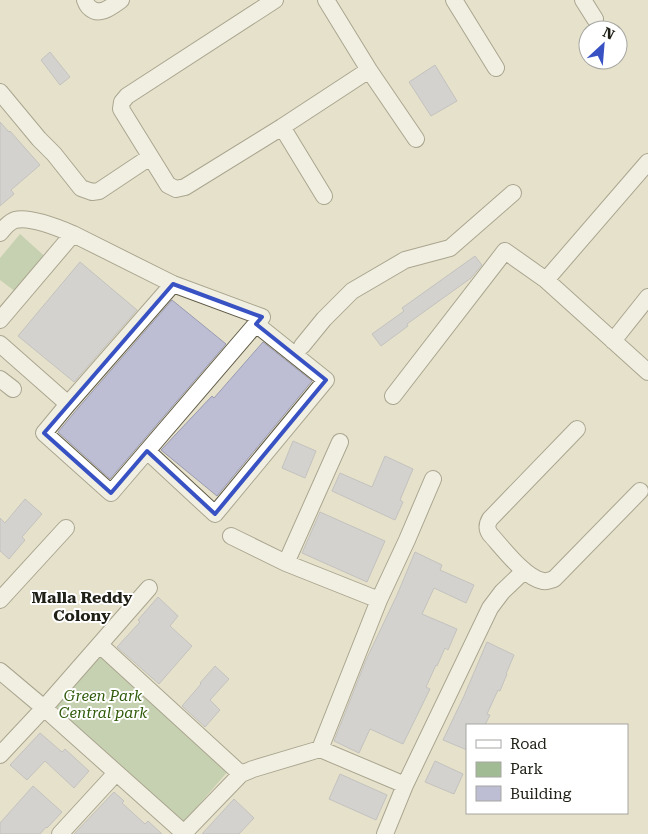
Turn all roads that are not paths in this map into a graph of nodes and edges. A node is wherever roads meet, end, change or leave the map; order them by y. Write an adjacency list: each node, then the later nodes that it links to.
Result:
1 (85, 0): 2 (street)
2 (121, 0)
3 (275, 0): 13 (street)
4 (326, 0): 9 (street)
5 (454, 0): 8 (street)
6 (583, 0): 7 (street)
7 (595, 19)
8 (496, 68)
9 (369, 70): 11 (street); 12 (street)
10 (0, 92): 13 (street)
11 (282, 127): 13 (street); 16 (street)
12 (416, 139)
13 (150, 157)
14 (648, 162): 19 (street)
15 (513, 193): 26 (street)
16 (324, 196)
17 (0, 233): 18 (street)
18 (73, 234): 20 (street); 22 (street)
19 (546, 280): 24 (street); 28 (street)
20 (173, 284): 23 (street); 29 (street)
21 (648, 297): 24 (street)
22 (0, 320)
23 (256, 324): 32 (street); 32 (street)
24 (613, 340): 27 (street)
25 (0, 344): 29 (street)
26 (302, 346)
27 (645, 365)
28 (393, 396)
29 (68, 404): 32 (street)
30 (577, 429): 38 (street)
31 (340, 442): 37 (street)
32 (147, 451)
33 (433, 479): 41 (street)
34 (640, 491): 38 (street)
35 (66, 528): 40 (street)
36 (231, 536): 37 (street)
37 (286, 562): 41 (street)
38 (524, 571): 49 (street)
39 (149, 588): 42 (street)
40 (0, 600)
41 (379, 600): 45 (street)
42 (100, 645): 44 (street); 47 (street)
43 (0, 671): 44 (street)
44 (44, 708): 46 (street); 48 (street)
45 (320, 749): 47 (street); 49 (street)
46 (0, 755)
47 (247, 772): 51 (street)
48 (116, 773): 50 (street); 51 (street)
49 (405, 785): 52 (street)
50 (60, 834)
51 (184, 834)
52 (385, 834)

